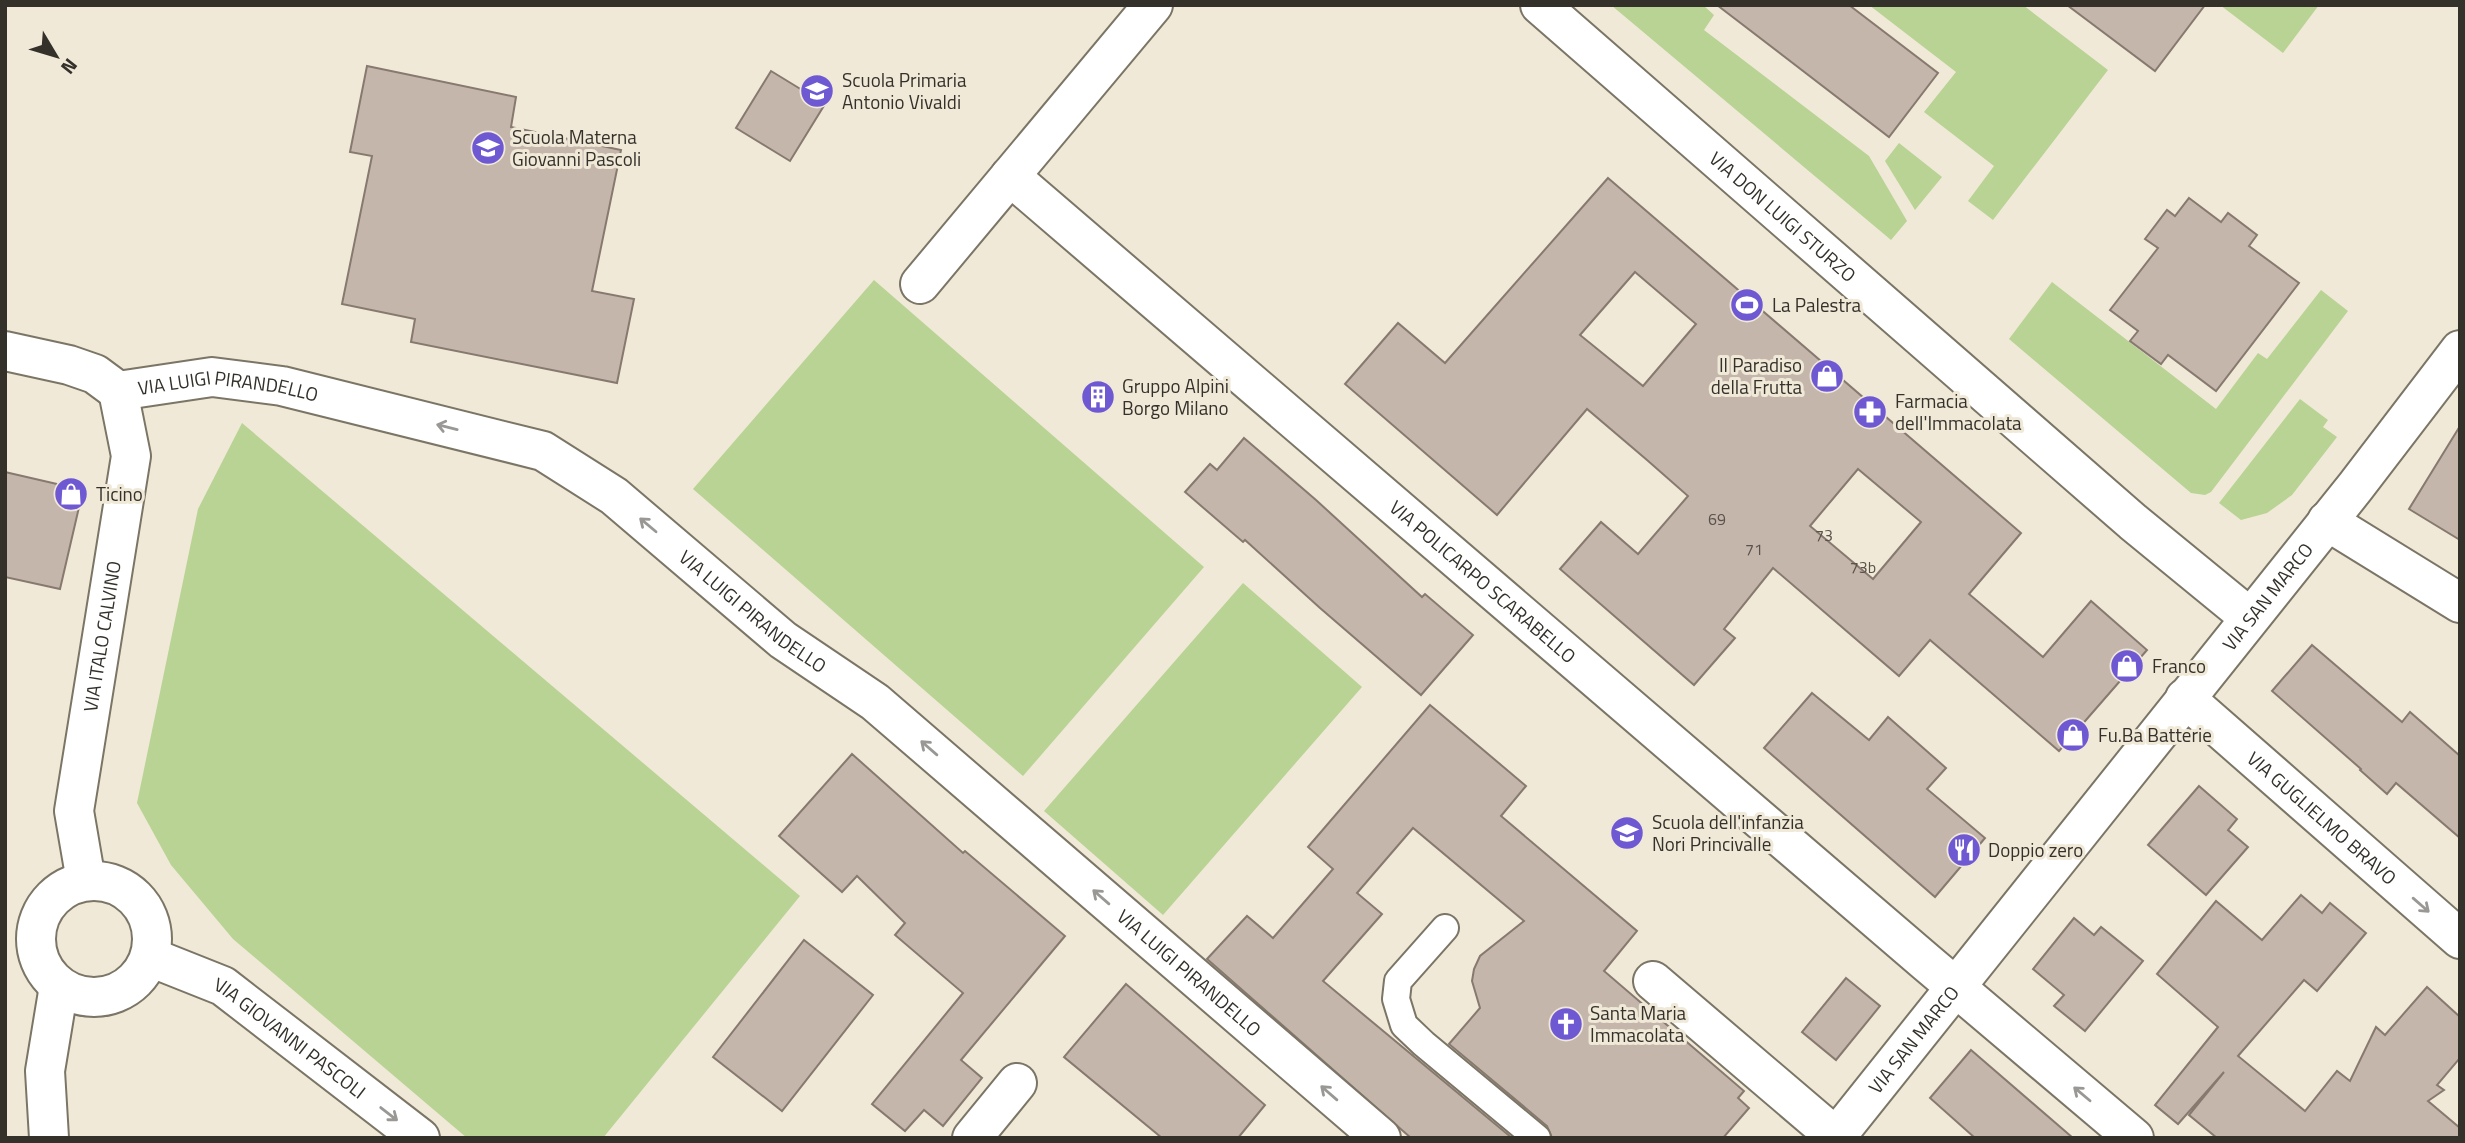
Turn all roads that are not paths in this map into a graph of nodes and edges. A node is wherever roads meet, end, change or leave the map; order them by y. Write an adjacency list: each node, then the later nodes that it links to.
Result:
1 (1153, 5): 3 (street)
2 (1540, 5): 10 (street, VIA DON LUIGI STURZO)
3 (1010, 176): 4 (street); 19 (street, VIA POLICARPO SCARABELLO)
4 (920, 284)
5 (2460, 349): 8 (street, VIA SAN MARCO)
6 (5, 351): 7 (street, VIA LUIGI PIRANDELLO)
7 (118, 391): 12 (street, VIA ITALO CALVINO); 25 (street, VIA LUIGI PIRANDELLO, one-way to 7)
8 (2327, 521): 9 (street); 10 (street, VIA SAN MARCO)
9 (2460, 603)
10 (2249, 617): 11 (street, VIA SAN MARCO)
11 (2185, 698): 15 (street, VIA GUGLIELMO BRAVO, one-way to 15); 19 (street, VIA SAN MARCO)
12 (86, 881): 13 (street); 16 (street)
13 (21, 920): 18 (street)
14 (1445, 928): 26 (lane)
15 (2460, 939)
16 (150, 957): 18 (street); 23 (street, VIA GIOVANNI PASCOLI, one-way to 23)
17 (1653, 981): 21 (street, VIA SAN MARCO)
18 (59, 986): 22 (street)
19 (1957, 988): 21 (street, VIA SAN MARCO); 27 (street, VIA POLICARPO SCARABELLO, one-way to 19)
20 (1017, 1083): 24 (street)
21 (1835, 1137)
22 (49, 1138)
23 (420, 1138)
24 (972, 1138)
25 (1381, 1138)
26 (1537, 1138)
27 (2134, 1138)

